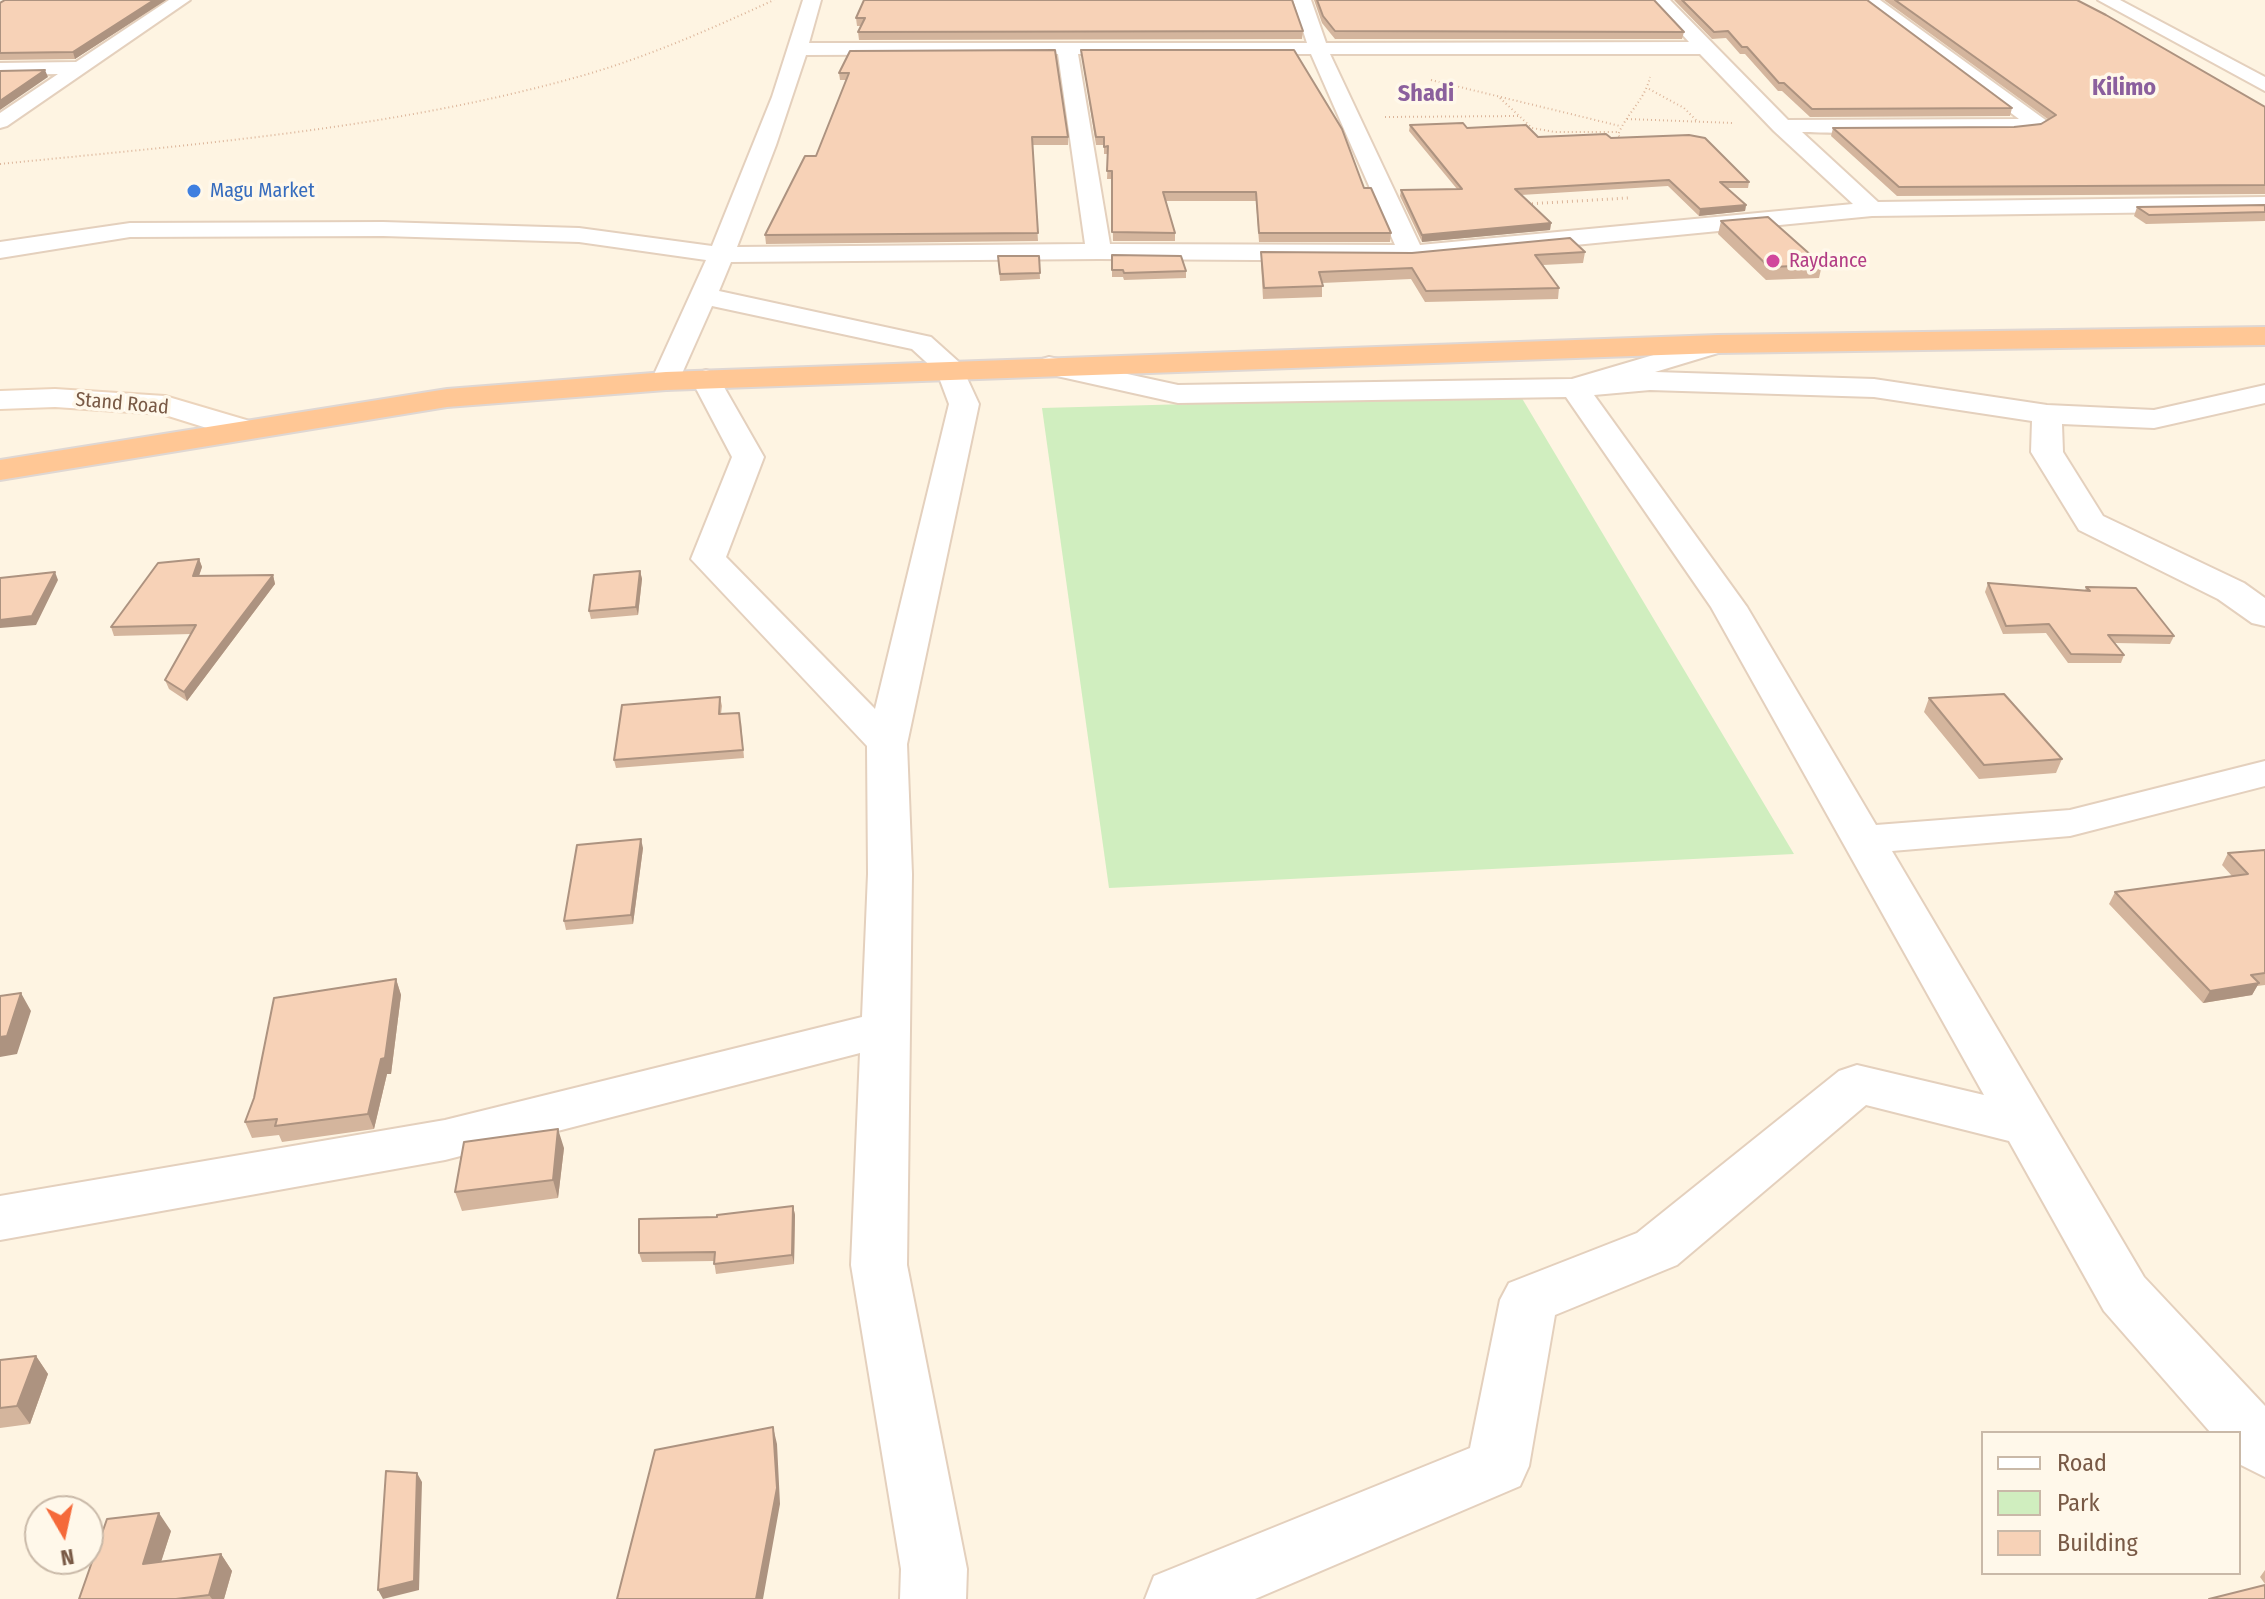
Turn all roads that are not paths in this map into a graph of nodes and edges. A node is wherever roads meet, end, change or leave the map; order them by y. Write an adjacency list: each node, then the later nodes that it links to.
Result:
1 (181, 0): 11 (street)
2 (812, 0): 9 (street)
3 (1302, 0): 10 (street)
4 (1660, 0): 8 (street)
5 (1869, 0): 15 (street)
6 (2107, 0): 13 (street)
7 (1067, 48): 9 (street); 10 (street); 19 (street)
8 (1705, 48): 10 (street); 15 (street)
9 (799, 49): 21 (street)
10 (1319, 50): 20 (street)
11 (80, 68): 12 (street); 14 (street)
12 (0, 69)
13 (2265, 85)
14 (0, 122)
15 (1782, 126): 17 (street)
16 (2265, 204): 17 (street)
17 (1872, 209): 20 (street)
18 (0, 250): 21 (street)
19 (1099, 251): 20 (street); 21 (street)
20 (1411, 253)
21 (722, 255): 22 (street)
22 (703, 296): 26 (street); 27 (street)
23 (2265, 336): 24 (highway)
24 (1718, 344): 25 (highway); 28 (street)
25 (1049, 366): 26 (highway); 28 (street)
26 (950, 369): 27 (highway); 35 (street)
27 (686, 380): 32 (highway); 35 (street)
28 (1574, 388): 31 (street); 37 (street)
29 (2265, 394): 31 (street)
30 (0, 400): 32 (main road, Stand Road)
31 (2047, 414): 34 (street)
32 (242, 429): 33 (highway)
33 (0, 470)
34 (2265, 615)
35 (887, 744): 38 (street)
36 (2265, 773): 37 (street)
37 (1863, 840): 39 (street)
38 (886, 1029): 40 (street); 42 (street)
39 (2028, 1126): 41 (street); 43 (street)
40 (0, 1218)
41 (2265, 1449)
42 (933, 1599)
43 (1178, 1599)

